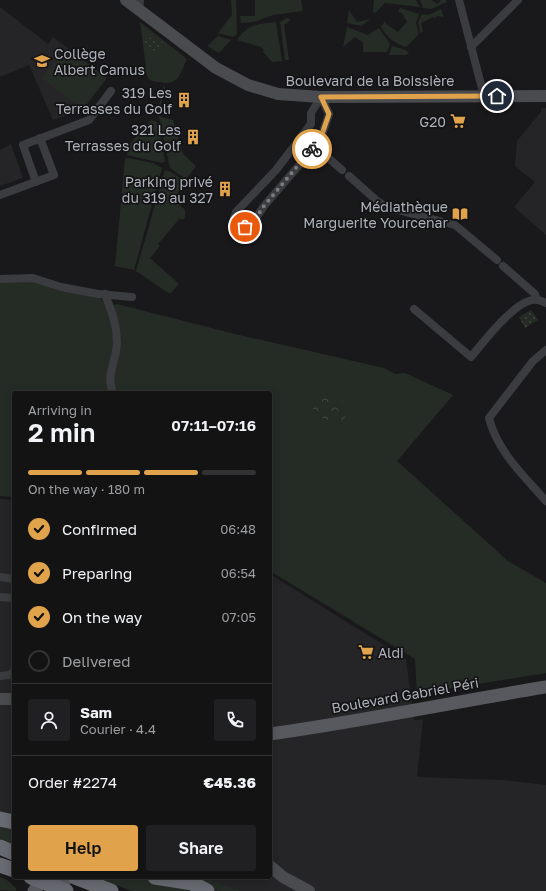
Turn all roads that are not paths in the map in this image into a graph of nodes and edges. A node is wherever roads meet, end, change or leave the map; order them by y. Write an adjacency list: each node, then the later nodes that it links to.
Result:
1 (126, 0): 4 (main road, Boulevard de la Boissière)
2 (459, 0): 5 (street)
3 (518, 0): 5 (street)
4 (139, 5): 9 (main road, Boulevard de la Boissière)
5 (471, 47): 7 (street)
6 (111, 91): 10 (street)
7 (484, 96): 8 (main road, Boulevard de la Boissière); 9 (main road, Boulevard de la Boissière)
8 (546, 96)
9 (321, 97): 9 (street)
10 (40, 138): 14 (street); 14 (street)
11 (324, 155): 12 (street)
12 (342, 170)
13 (349, 176): 16 (street)
14 (36, 182): 15 (street)
15 (0, 195)
16 (497, 260)
17 (503, 266): 21 (street)
18 (0, 279): 19 (street)
19 (105, 294): 20 (street); 25 (street)
20 (132, 297)
21 (537, 300): 22 (street); 23 (street)
22 (546, 303)
23 (414, 309)
24 (546, 350): 26 (street)
25 (112, 391)
26 (546, 501)
27 (0, 577): 28 (street)
28 (12, 579)
29 (0, 597): 30 (street)
30 (12, 598)
31 (12, 673): 32 (street)
32 (0, 676)
33 (546, 682): 39 (main road, Boulevard Gabriel Péri)
34 (546, 687): 40 (main road, Boulevard Gabriel Péri)
35 (12, 699): 36 (main road)
36 (0, 700)
37 (0, 706): 38 (main road)
38 (12, 706)
39 (272, 727)
40 (272, 734)
41 (0, 819): 42 (highway)
42 (12, 822)
43 (0, 847): 44 (highway)
44 (12, 852)
45 (0, 865): 47 (highway)
46 (272, 868): 59 (main road)
47 (12, 869)
48 (35, 879): 56 (highway, bridge)
49 (43, 879): 54 (main road)
50 (66, 879): 55 (main road)
51 (80, 879): 57 (highway)
52 (177, 879): 53 (highway)
53 (188, 880): 58 (highway)
54 (34, 891)
55 (55, 891)
56 (66, 891)
57 (111, 891)
58 (207, 891)
59 (309, 891)

